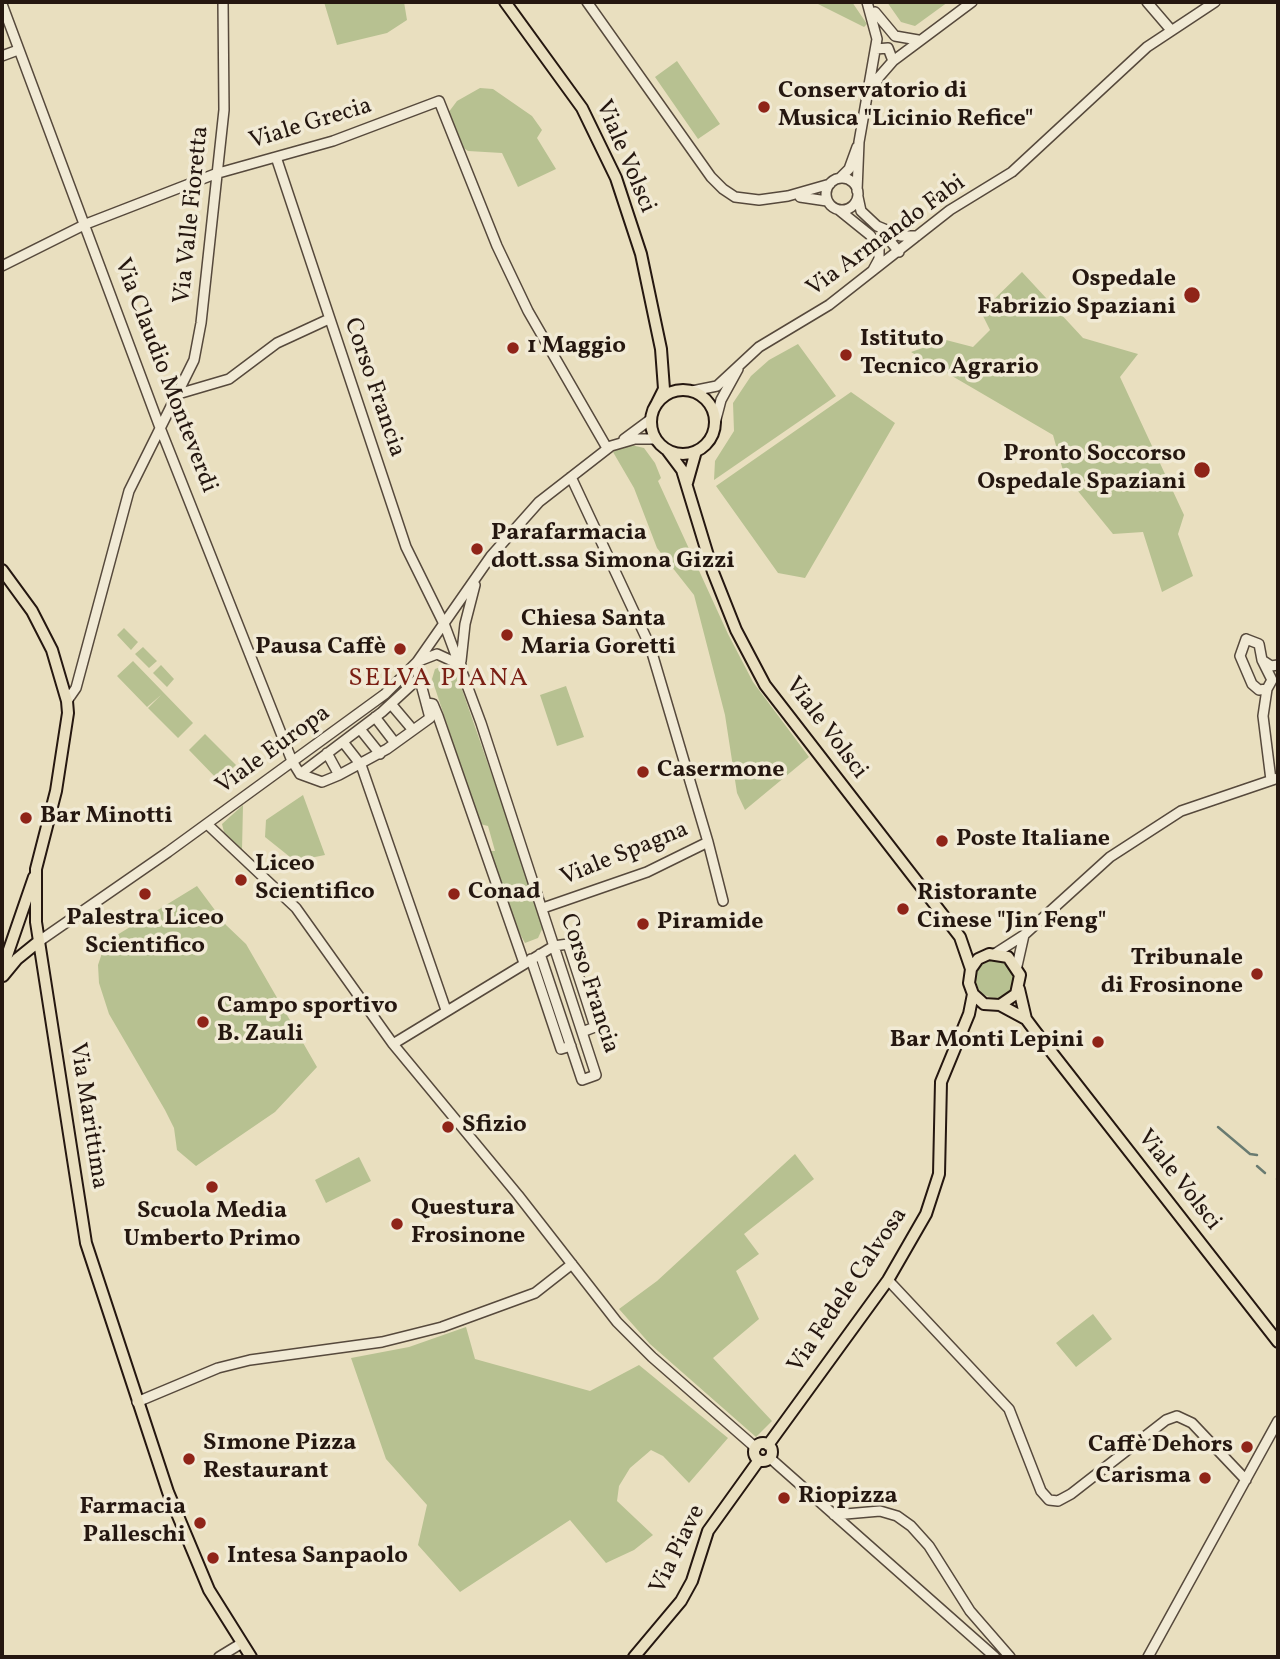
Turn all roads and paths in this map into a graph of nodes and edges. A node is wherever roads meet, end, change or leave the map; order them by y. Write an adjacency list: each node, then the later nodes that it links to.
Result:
1 (223, 2): 20 (street, Via Valle Fioretta)
2 (505, 2): 35 (main road, Viale Volsci)
3 (587, 2): 24 (street)
4 (868, 2): 12 (street); 13 (street)
5 (972, 2): 12 (street)
6 (1147, 2): 11 (street)
7 (1195, 2): 10 (street)
8 (1213, 2): 10 (street, Via Armando Fabi)
9 (2, 4): 14 (street, Via Claudio Monteverdi)
10 (1190, 16): 11 (street, Via Armando Fabi)
11 (1171, 30): 30 (street, Via Armando Fabi)
12 (921, 40): 16 (street)
13 (876, 49): 16 (street); 17 (street)
14 (18, 50): 15 (street); 27 (street, Via Claudio Monteverdi)
15 (2, 56)
16 (893, 61): 17 (street)
17 (866, 112): 18 (street)
18 (859, 142): 21 (street); 23 (street)
19 (276, 157): 20 (street, Viale Grecia); 34 (street, Corso Francia); 45 (street, Viale Grecia)
20 (215, 174): 27 (street, Viale Grecia); 38 (street, Via Valle Fioretta)
21 (840, 178): 22 (street); 23 (street)
22 (830, 184): 24 (street); 25 (street)
23 (858, 193): 26 (street); 28 (street)
24 (788, 196): 25 (street)
25 (827, 201): 26 (street)
26 (839, 210): 29 (street)
27 (86, 224): 32 (street, Viale Grecia); 42 (street, Via Claudio Monteverdi)
28 (877, 226): 30 (street); 31 (street)
29 (870, 235): 31 (street); 33 (street)
30 (917, 236): 31 (street, Via Armando Fabi)
31 (899, 252): 33 (street, Via Armando Fabi)
32 (2, 266)
33 (870, 275): 36 (street, Via Armando Fabi)
34 (329, 319): 38 (street); 52 (street, Corso Francia)
35 (661, 349): 37 (main road, Viale Volsci); 39 (main road, Viale Volsci)
36 (741, 364): 37 (street, Via Armando Fabi); 41 (street)
37 (687, 390): 39 (main road); 41 (main road, Viale Volsci)
38 (178, 394): 42 (street, Via Valle Fioretta)
39 (656, 405): 40 (main road, Viale Volsci)
40 (651, 419): 43 (main road); 44 (street)
41 (715, 423): 47 (main road)
42 (159, 425): 61 (street, Via Valle Fioretta); 72 (street, Via Claudio Monteverdi)
43 (656, 439): 44 (street); 46 (main road)
44 (621, 442): 45 (street, Viale Europa)
45 (607, 448): 48 (street, Viale Europa)
46 (667, 450): 47 (main road); 49 (main road)
47 (696, 451): 49 (main road)
48 (571, 477): 51 (street, Viale Europa); 78 (street, Viale Spagna)
49 (687, 486): 83 (main road, Viale Volsci)
50 (2, 570): 61 (main road, Via Marittima)
51 (478, 574): 52 (street, Viale Europa); 56 (street)
52 (445, 626): 54 (street, Viale Europa); 56 (street, Corso Francia)
53 (1262, 660): 55 (street); 58 (street); 59 (street)
54 (416, 664): 56 (street); 57 (street); 72 (street, Viale Europa)
55 (1278, 665)
56 (461, 666): 81 (street, Corso Francia)
57 (420, 677): 62 (street); 63 (street)
58 (1275, 677): 60 (street)
59 (1252, 684): 60 (street); 64 (street)
60 (1267, 689): 64 (street)
61 (67, 701): 79 (main road, Via Marittima)
62 (427, 703): 67 (street); 87 (street)
63 (391, 704): 65 (street); 67 (street)
64 (1264, 716): 76 (street)
65 (375, 718): 66 (street); 69 (street)
66 (360, 729): 68 (street); 71 (street)
67 (412, 730): 69 (street)
68 (343, 742): 70 (street); 73 (street)
69 (396, 743): 71 (street)
70 (327, 753): 74 (street); 75 (street)
71 (380, 754): 73 (street)
72 (292, 761): 74 (street, Via Claudio Monteverdi); 77 (street, Viale Europa)
73 (361, 765): 75 (street); 95 (street)
74 (300, 774): 75 (street)
75 (340, 775)
76 (1274, 779): 82 (street)
77 (207, 824): 84 (street, Viale Europa); 99 (street)
78 (708, 842): 80 (street); 81 (street, Viale Spagna)
79 (36, 869): 84 (main road, Via Marittima); 90 (main road)
80 (723, 901)
81 (543, 908): 85 (street, Corso Francia)
82 (1024, 935): 86 (street); 88 (street)
83 (960, 937): 86 (main road, Viale Volsci); 89 (main road, Viale Volsci)
84 (38, 942): 91 (main road); 104 (main road, Via Marittima)
85 (554, 946): 87 (street); 98 (street, Corso Francia); 98 (street)
86 (993, 954): 88 (main road); 89 (main road)
87 (532, 959): 95 (street); 98 (street, Corso Francia)
88 (1017, 966): 92 (main road)
89 (971, 969): 93 (main road)
90 (2, 970)
91 (2, 978)
92 (1018, 989): 94 (main road); 96 (main road, Viale Volsci)
93 (973, 994): 94 (main road); 97 (main road, Via Fedele Calvosa)
94 (997, 1005): 96 (main road, Viale Volsci); 97 (main road, Via Fedele Calvosa)
95 (446, 1010): 99 (street)
96 (1026, 1019): 102 (main road, Viale Volsci)
97 (963, 1029): 101 (main road, Via Fedele Calvosa)
98 (582, 1032)
99 (393, 1044): 100 (street)
100 (572, 1264): 104 (street); 107 (street)
101 (888, 1280): 106 (main road, Via Fedele Calvosa); 109 (street)
102 (1275, 1339): 103 (main road, Viale Volsci)
103 (1278, 1350)
104 (136, 1402): 111 (main road, Via Marittima)
105 (1278, 1423): 109 (street)
106 (768, 1445): 107 (main road); 108 (main road)
107 (756, 1448): 108 (main road)
108 (764, 1459): 110 (street); 114 (main road, Via Piave)
109 (1246, 1480): 117 (street)
110 (832, 1515): 115 (street); 116 (street)
111 (242, 1643): 112 (main road, Via Marittima); 113 (street)
112 (248, 1656)
113 (219, 1657)
114 (634, 1657)
115 (995, 1657)
116 (1010, 1657)
117 (1148, 1657)

